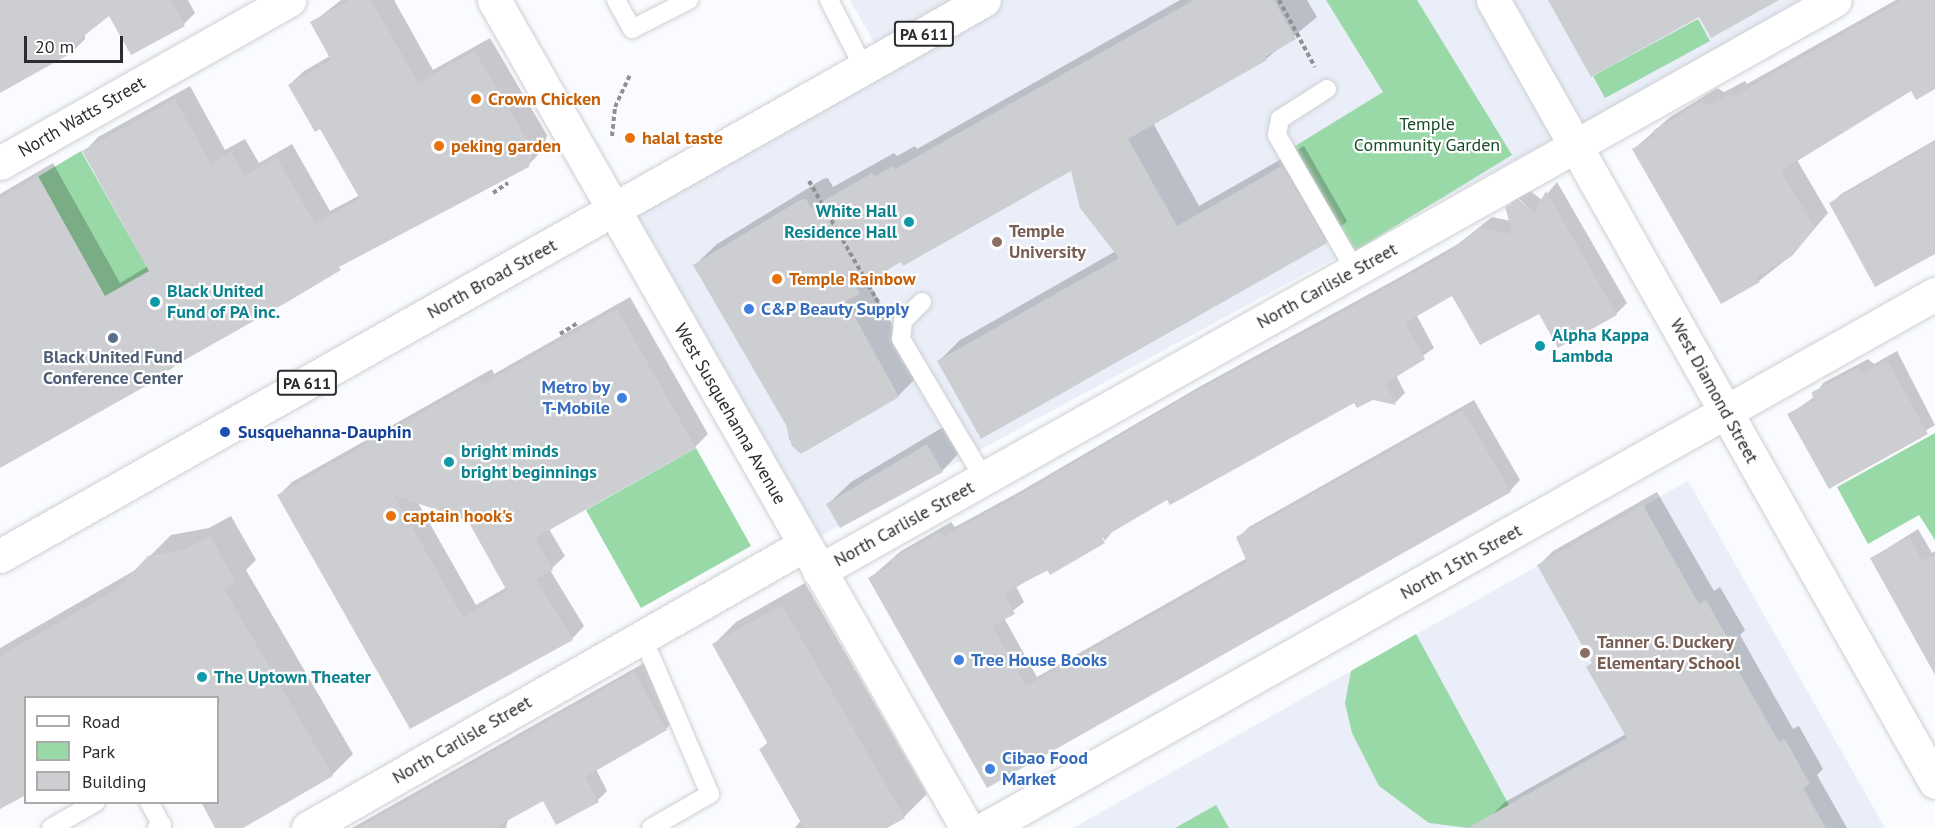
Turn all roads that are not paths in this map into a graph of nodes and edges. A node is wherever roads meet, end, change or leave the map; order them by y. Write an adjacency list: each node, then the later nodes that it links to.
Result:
1 (289, 0): 12 (street, North Watts Street)
2 (494, 0): 13 (street, West Susquehanna Avenue)
3 (616, 0): 4 (lane)
4 (689, 0)
5 (829, 0): 9 (lane)
6 (984, 0): 9 (street, North Broad Street / PA 611)
7 (1493, 0): 11 (street, West Diamond Street)
8 (1835, 0): 11 (street, North Carlisle Street)
9 (864, 68): 13 (street, North Broad Street / PA 611)
10 (1327, 89): 14 (lane)
11 (1576, 148): 14 (street, North Carlisle Street); 17 (street, West Diamond Street)
12 (0, 164)
13 (614, 211): 19 (street, North Broad Street / PA 611); 20 (street, West Susquehanna Avenue)
14 (1356, 270): 18 (street, North Carlisle Street)
15 (1935, 294): 17 (street, North 15th Street)
16 (922, 302): 18 (lane)
17 (1726, 413): 22 (street, West Diamond Street); 30 (street, North 15th Street)
18 (984, 479): 20 (street, North Carlisle Street)
19 (0, 556)
20 (812, 558): 21 (street, North Carlisle Street); 29 (street, West Susquehanna Avenue)
21 (643, 638): 27 (street, North Carlisle Street); 28 (lane)
22 (1935, 782)
23 (93, 804): 25 (lane)
24 (150, 804): 26 (lane)
25 (51, 828)
26 (157, 828)
27 (308, 828)
28 (651, 828)
29 (967, 828)
30 (986, 828)

